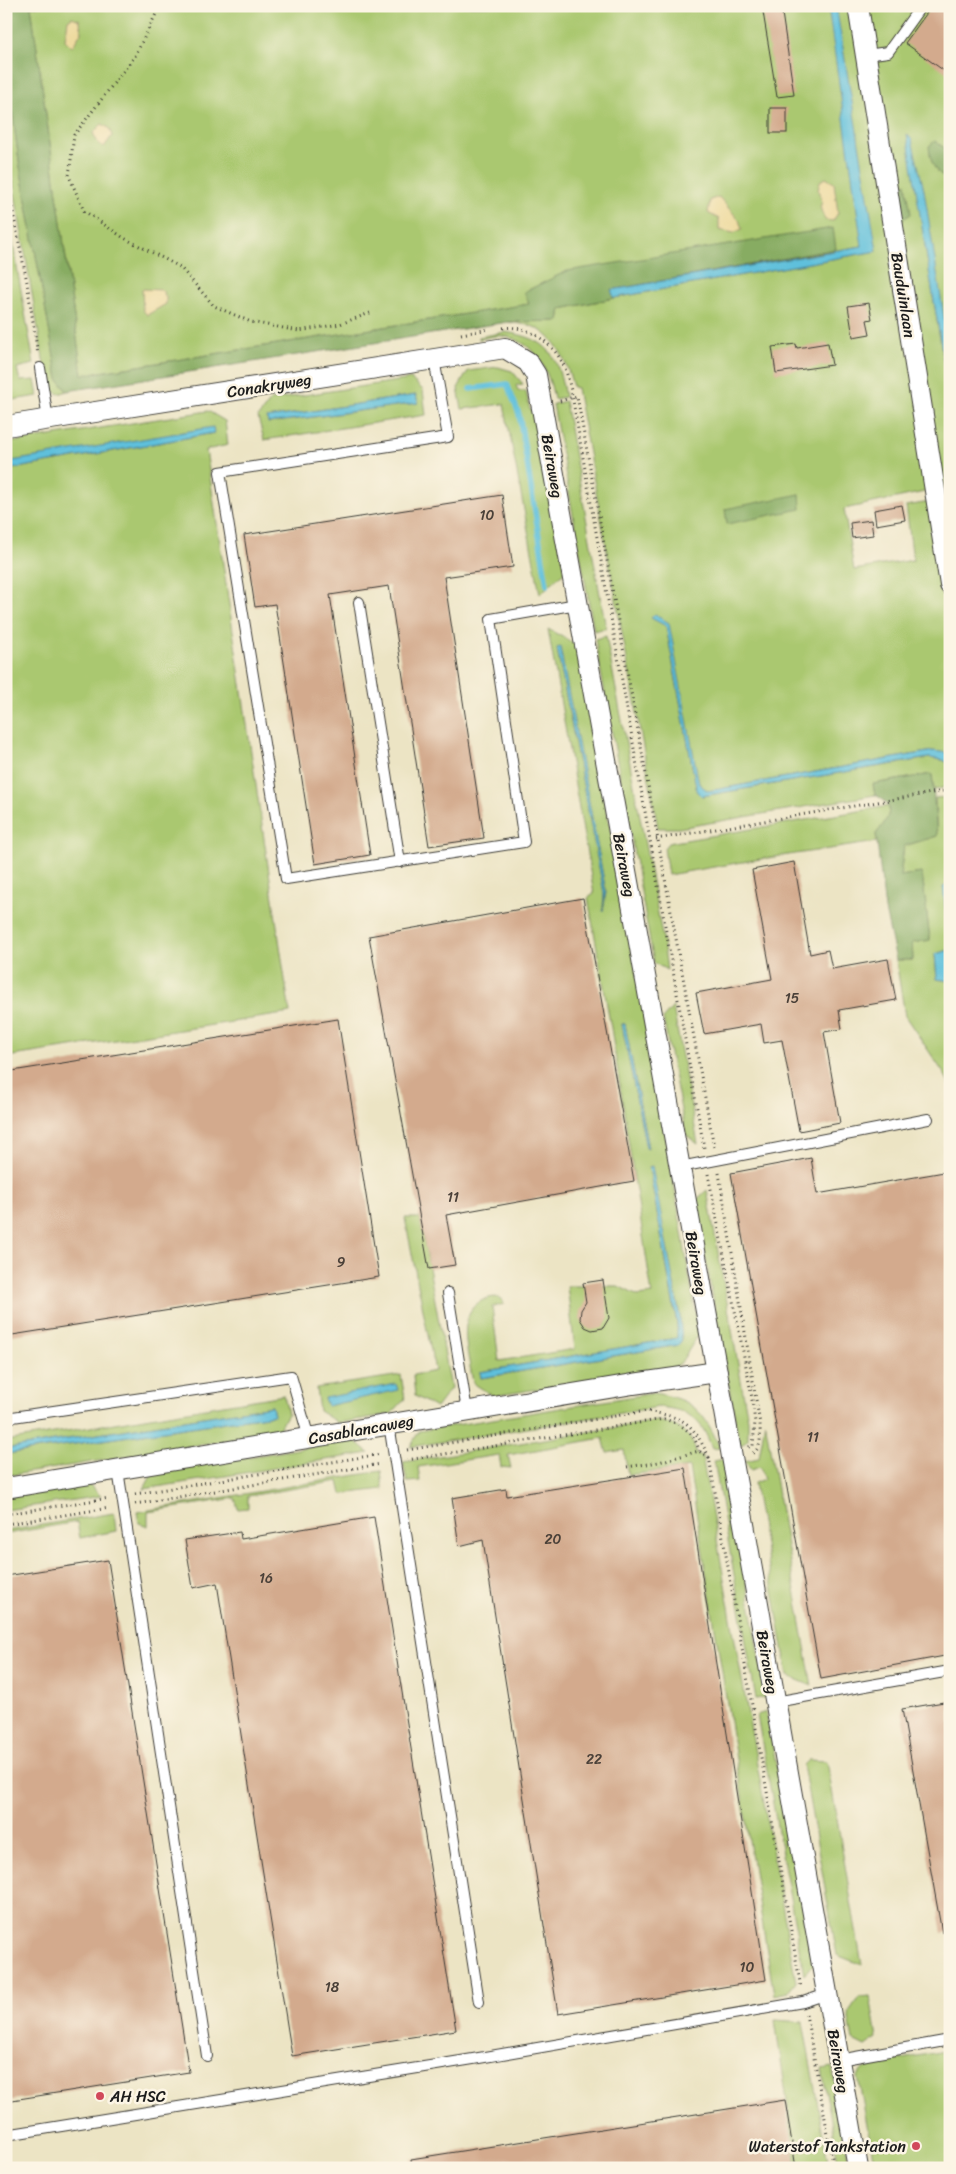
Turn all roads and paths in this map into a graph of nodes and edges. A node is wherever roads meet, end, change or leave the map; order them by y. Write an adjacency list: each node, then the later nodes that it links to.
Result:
1 (160, 6): 6 (path)
2 (858, 6): 4 (street, Bauduinlaan)
3 (921, 6): 4 (lane)
4 (866, 55): 17 (street, Bauduinlaan)
5 (6, 178): 12 (path)
6 (370, 313)
7 (500, 328): 13 (path)
8 (492, 329): 9 (path)
9 (454, 335)
10 (434, 359): 11 (street, Conakryweg); 15 (street, Conakryweg); 22 (lane)
11 (528, 362): 14 (street, Beiraweg)
12 (40, 368): 15 (lane)
13 (572, 398): 14 (path); 21 (path); 25 (path)
14 (542, 405): 19 (street, Beiraweg)
15 (48, 420): 16 (street, Conakryweg)
16 (6, 426)
17 (950, 585)
18 (359, 602): 22 (lane)
19 (577, 604): 22 (lane); 26 (street, Beiraweg)
20 (949, 790): 21 (path)
21 (656, 839): 24 (path)
22 (400, 862)
23 (928, 1119): 24 (lane)
24 (717, 1160): 25 (lane); 32 (path)
25 (706, 1162): 26 (lane); 34 (path)
26 (680, 1167): 28 (street, Beiraweg)
27 (448, 1292): 29 (lane)
28 (717, 1372): 29 (street, Casablancaweg); 34 (street, Beiraweg)
29 (467, 1411): 31 (street, Casablancaweg)
30 (6, 1418): 33 (lane)
31 (389, 1424): 33 (street, Casablancaweg); 35 (lane)
32 (760, 1424)
33 (309, 1438): 38 (street, Casablancaweg)
34 (731, 1452): 36 (path); 44 (street, Beiraweg)
35 (394, 1457): 36 (path, Beiraweg); 37 (path); 40 (path); 40 (path); 46 (lane)
36 (709, 1457): 47 (path, Beiraweg)
37 (627, 1467)
38 (118, 1470): 39 (street, Casablancaweg); 40 (lane)
39 (6, 1488)
40 (123, 1501): 41 (path); 42 (path); 49 (lane)
41 (6, 1514)
42 (6, 1524)
43 (950, 1671): 44 (lane)
44 (775, 1702): 45 (street, Beiraweg)
45 (827, 1994): 47 (lane); 50 (street, Beiraweg)
46 (479, 2002)
47 (803, 2002): 51 (lane); 52 (path, Beiraweg)
48 (950, 2040): 50 (lane)
49 (207, 2056)
50 (839, 2060): 53 (street, Beiraweg)
51 (6, 2135)
52 (834, 2168)
53 (858, 2168)

